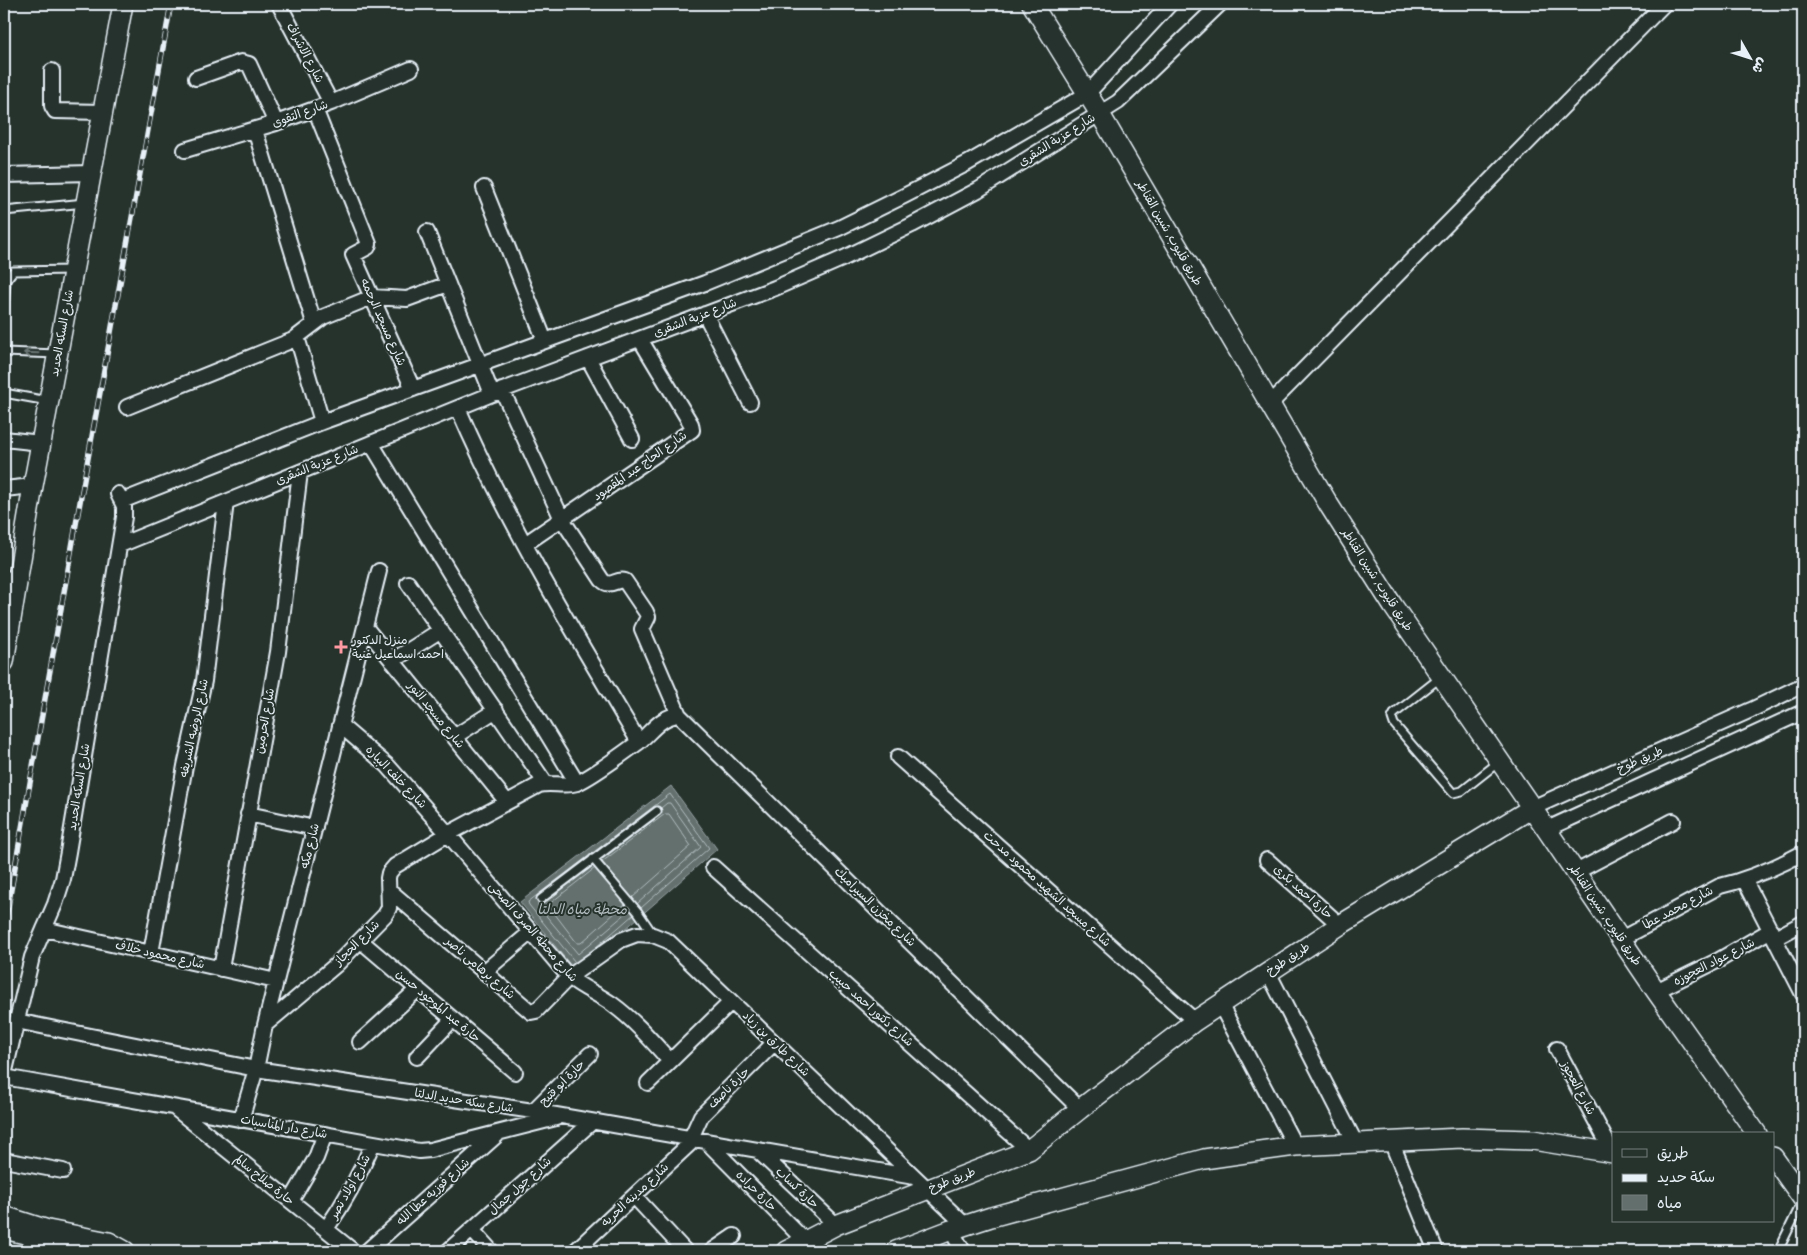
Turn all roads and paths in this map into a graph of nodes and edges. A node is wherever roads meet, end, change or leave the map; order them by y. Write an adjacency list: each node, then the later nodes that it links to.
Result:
1 (123, 4): 13 (main road, شارع السكه الحديد)
2 (278, 4): 11 (street, شارع الاشراف)
3 (1032, 4): 10 (main road, طريق قليوب, شبين القناطر)
4 (1170, 4): 10 (street, شارع عزبة الشقرى)
5 (1220, 4): 14 (street, شارع عزبة الشقرى)
6 (1664, 4): 42 (street)
7 (411, 69): 11 (street, شارع التقوى)
8 (52, 70): 13 (street)
9 (196, 78): 15 (street)
10 (1087, 94): 14 (main road, طريق قليوب, شبين القناطر); 32 (street, شارع عزبة الشقرى)
11 (331, 103): 12 (street, شارع التقوى)
12 (315, 109): 15 (street, شارع التقوى); 26 (street, شارع مسجد الرحمه)
13 (103, 112): 18 (main road, شارع السكه الحديد)
14 (1100, 114): 28 (street, شارع عزبة الشقرى); 42 (main road, طريق قليوب, شبين القناطر)
15 (276, 123): 16 (street, شارع التقوى)
16 (255, 130): 17 (street, شارع التقوى); 29 (street)
17 (185, 150)
18 (92, 173): 19 (street); 21 (main road, شارع السكه الحديد)
19 (4, 175)
20 (484, 188): 32 (street)
21 (86, 203): 22 (lane); 24 (main road, شارع السكه الحديد)
22 (4, 211)
23 (427, 232): 25 (street)
24 (73, 270): 27 (lane); 34 (main road, شارع السكه الحديد)
25 (448, 284): 26 (street); 36 (street)
26 (372, 297): 29 (street); 37 (street, شارع مسجد الرحمه)
27 (4, 309)
28 (705, 314): 31 (street, شارع عزبة الشقرى); 41 (street)
29 (314, 323): 30 (street)
30 (297, 337): 43 (street); 45 (street)
31 (640, 339): 35 (street, شارع عزبة الشقرى); 55 (street, شارع الحاج عبد المقصود)
32 (545, 341): 36 (street, شارع عزبة الشقرى)
33 (4, 352): 34 (lane, one-way to 33)
34 (58, 354): 40 (main road, شارع السكه الحديد)
35 (588, 358): 38 (street, شارع عزبة الشقرى); 47 (street)
36 (480, 365): 37 (street, شارع عزبة الشقرى); 38 (street)
37 (413, 389): 45 (street, شارع عزبة الشقرى)
38 (497, 392): 44 (street, شارع عزبة الشقرى); 55 (street)
39 (4, 393): 40 (lane)
40 (49, 401): 48 (main road, شارع السكه الحديد)
41 (750, 402)
42 (1270, 404): 65 (main road, طريق قليوب, شبين القناطر)
43 (127, 407)
44 (458, 408): 49 (street, شارع عزبة الشقرى); 56 (street)
45 (322, 422): 53 (street, شارع عزبة الشقرى)
46 (4, 439): 48 (street)
47 (632, 439)
48 (41, 443): 51 (main road, شارع السكه الحديد)
49 (371, 443): 50 (street, شارع عزبة الشقرى); 75 (street)
50 (300, 472): 54 (street, شارع عزبة الشقرى); 80 (street, شارع الحرمين)
51 (33, 486): 52 (street); 59 (main road, شارع السكه الحديد)
52 (4, 489)
53 (120, 497): 57 (street, شارع السكه الحديد)
54 (226, 502): 57 (street, شارع عزبة الشقرى); 101 (street, شارع الروضه الشريفه)
55 (562, 520): 56 (street, شارع الحاج عبد المقصود); 69 (street)
56 (525, 544): 72 (street)
57 (120, 545): 95 (street, شارع السكه الحديد)
58 (379, 572): 61 (street, شارع مكه)
59 (11, 579): 64 (main road, شارع السكه الحديد)
60 (408, 583): 62 (street)
61 (365, 627): 63 (street, شارع مسجد النور); 70 (street, شارع مكه)
62 (440, 630): 63 (street); 67 (street)
63 (392, 661): 71 (street, شارع مسجد النور)
64 (4, 662)
65 (1441, 677): 74 (main road, طريق قليوب, شبين القناطر); 74 (lane)
66 (1803, 685): 78 (street, طريق طوخ)
67 (496, 710): 71 (street); 76 (street)
68 (1803, 712): 83 (street, طريق طوخ)
69 (680, 715): 72 (street); 127 (street, شارع مخزن السيراميك)
70 (340, 725): 82 (street, شارع مكه); 84 (street, شارع خلف البياره)
71 (454, 737): 77 (street, شارع مسجد النور)
72 (639, 742): 75 (street)
73 (898, 758): 114 (street, شارع مسجد الشهيد محمود مدحت)
74 (1500, 761): 78 (main road, طريق قليوب, شبين القناطر)
75 (577, 782): 76 (street)
76 (546, 784): 77 (street, شارع الحجاز)
77 (507, 802): 84 (street, شارع الحجاز)
78 (1532, 808): 83 (main road, طريق قليوب, شبين القناطر); 94 (main road, طريق طوخ)
79 (657, 811): 86 (lane)
80 (248, 814): 82 (street); 102 (street, شارع الحرمين)
81 (1673, 821): 89 (street)
82 (314, 828): 106 (street, شارع مكه)
83 (1547, 829): 89 (main road, طريق قليوب, شبين القناطر)
84 (448, 834): 91 (street, شارع الحجاز); 96 (street, شارع محطه الصرف الصحى)
85 (1803, 853): 90 (street, شارع محمد عطا)
86 (594, 859): 92 (lane); 98 (lane)
87 (1267, 860): 94 (street, حارة احمد بكرى)
88 (713, 867): 141 (street, شارع دكتور احمد حبيب)
89 (1576, 872): 99 (main road, طريق قليوب, شبين القناطر)
90 (1741, 880): 97 (street); 99 (street, شارع محمد عطا)
91 (389, 890): 100 (street, شارع الحجاز); 103 (street, شارع برهامى ناصر)
92 (541, 899)
93 (1803, 924): 97 (street, شارع عواد العجوزه)
94 (1340, 925): 104 (main road, طريق طوخ)
95 (44, 929): 101 (street, شارع محمود خلاف); 113 (street, شارع السكه الحديد)
96 (531, 932): 103 (street); 105 (street, شارع محطه الصرف الصحى)
97 (1773, 934): 108 (street, شارع عواد العجوزه); 109 (street)
98 (653, 935): 105 (street); 110 (street, شارع طارق بن زياد)
99 (1621, 939): 108 (main road, طريق قليوب, شبين القناطر)
100 (361, 941): 107 (street, حارة عبد الموجود حسن); 115 (street, شارع الحجاز)
101 (151, 953): 102 (street, شارع محمود خلاف)
102 (221, 969): 106 (street, شارع محمود خلاف)
103 (484, 972): 105 (street, شارع برهامى ناصر)
104 (1268, 972): 111 (main road, طريق طوخ); 137 (street)
105 (569, 977): 121 (street, شارع محطه الصرف الصحى)
106 (276, 982): 115 (street, شارع مكه)
107 (418, 989): 112 (street, حارة عبد الموجود حسن); 116 (street)
108 (1656, 991): 133 (main road, طريق قليوب, شبين القناطر)
109 (1803, 994)
110 (731, 1002): 117 (street, شارع طارق بن زياد); 121 (street)
111 (1220, 1004): 114 (main road, طريق طوخ); 139 (street)
112 (453, 1019): 120 (street); 123 (street, حارة عبد الموجود حسن)
113 (16, 1021): 122 (street, شارع سكه حديد الدلتا); 124 (street, شارع السكه الحديد)
114 (1195, 1021): 127 (main road, طريق طوخ)
115 (265, 1025): 122 (street, شارع مكه)
116 (360, 1042)
117 (774, 1043): 135 (street, حارة ناصف); 148 (street, شارع طارق بن زياد)
118 (1557, 1049): 142 (street, شارع العجوز)
119 (590, 1054): 128 (street, حارة ابو فتيح)
120 (417, 1057)
121 (670, 1061): 125 (street)
122 (256, 1070): 128 (street, شارع سكه حديد الدلتا); 130 (street, شارع مكه)
123 (515, 1072)
124 (4, 1076): 126 (street, شارع دار المناسبات)
125 (648, 1083)
126 (175, 1108): 130 (street, شارع دار المناسبات); 151 (street, حارة صلاح سالم)
127 (1080, 1109): 141 (main road, طريق طوخ)
128 (533, 1111): 129 (street, شارع سكه حديد الدلتا)
129 (562, 1116): 131 (street, شارع سكه حديد الدلتا); 132 (street, شارع دار المناسبات)
130 (241, 1120): 134 (street, شارع دار المناسبات)
131 (592, 1122): 135 (street, شارع سكه حديد الدلتا); 157 (street, شارع جول جمال)
132 (499, 1132): 138 (street, شارع دار المناسبات); 164 (street, شارع فوزيه عطا الله)
133 (1756, 1132)
134 (325, 1134): 138 (street, شارع دار المناسبات); 151 (street)
135 (697, 1140): 140 (street, شارع سكه حديد الدلتا); 149 (street, شارع مدينه الحريه); 160 (street, حارة حراده)
136 (1391, 1140): 137 (main road); 143 (main road); 174 (street)
137 (1355, 1142): 139 (main road)
138 (373, 1143): 156 (street, شارع اولاد نصر)
139 (1295, 1146): 154 (main road)
140 (757, 1150): 148 (street, شارع سكه حديد الدلتا); 153 (street, حارة كساب)
141 (1029, 1150): 148 (main road, طريق طوخ)
142 (1612, 1151)
143 (1612, 1153)
144 (1774, 1158): 147 (main road)
145 (4, 1160): 146 (street)
146 (63, 1171)
147 (1789, 1181): 150 (main road)
148 (921, 1184): 153 (main road, طريق طوخ); 154 (street, شارع طارق بن زياد)
149 (634, 1196): 159 (street, شارع مدينه الحريه); 169 (street)
150 (1803, 1199): 175 (lane)
151 (291, 1201): 156 (street, حارة صلاح سالم)
152 (4, 1216): 162 (main road)
153 (836, 1225): 160 (main road, طريق طوخ)
154 (958, 1228): 172 (main road); 173 (street, شارع طارق بن زياد)
155 (4, 1229): 161 (main road)
156 (326, 1229): 163 (street, حارة صلاح سالم)
157 (472, 1230): 165 (street, شارع جول جمال); 166 (street)
158 (734, 1236): 170 (street)
159 (586, 1241): 167 (street, شارع مدينه الحريه); 168 (street)
160 (805, 1241): 171 (main road, طريق طوخ)
161 (87, 1251)
162 (125, 1251)
163 (353, 1251)
164 (367, 1251)
165 (448, 1251)
166 (491, 1251)
167 (575, 1251)
168 (596, 1251)
169 (686, 1251)
170 (712, 1251)
171 (786, 1251)
172 (896, 1251)
173 (963, 1251)
174 (1436, 1251)
175 (1780, 1251)

